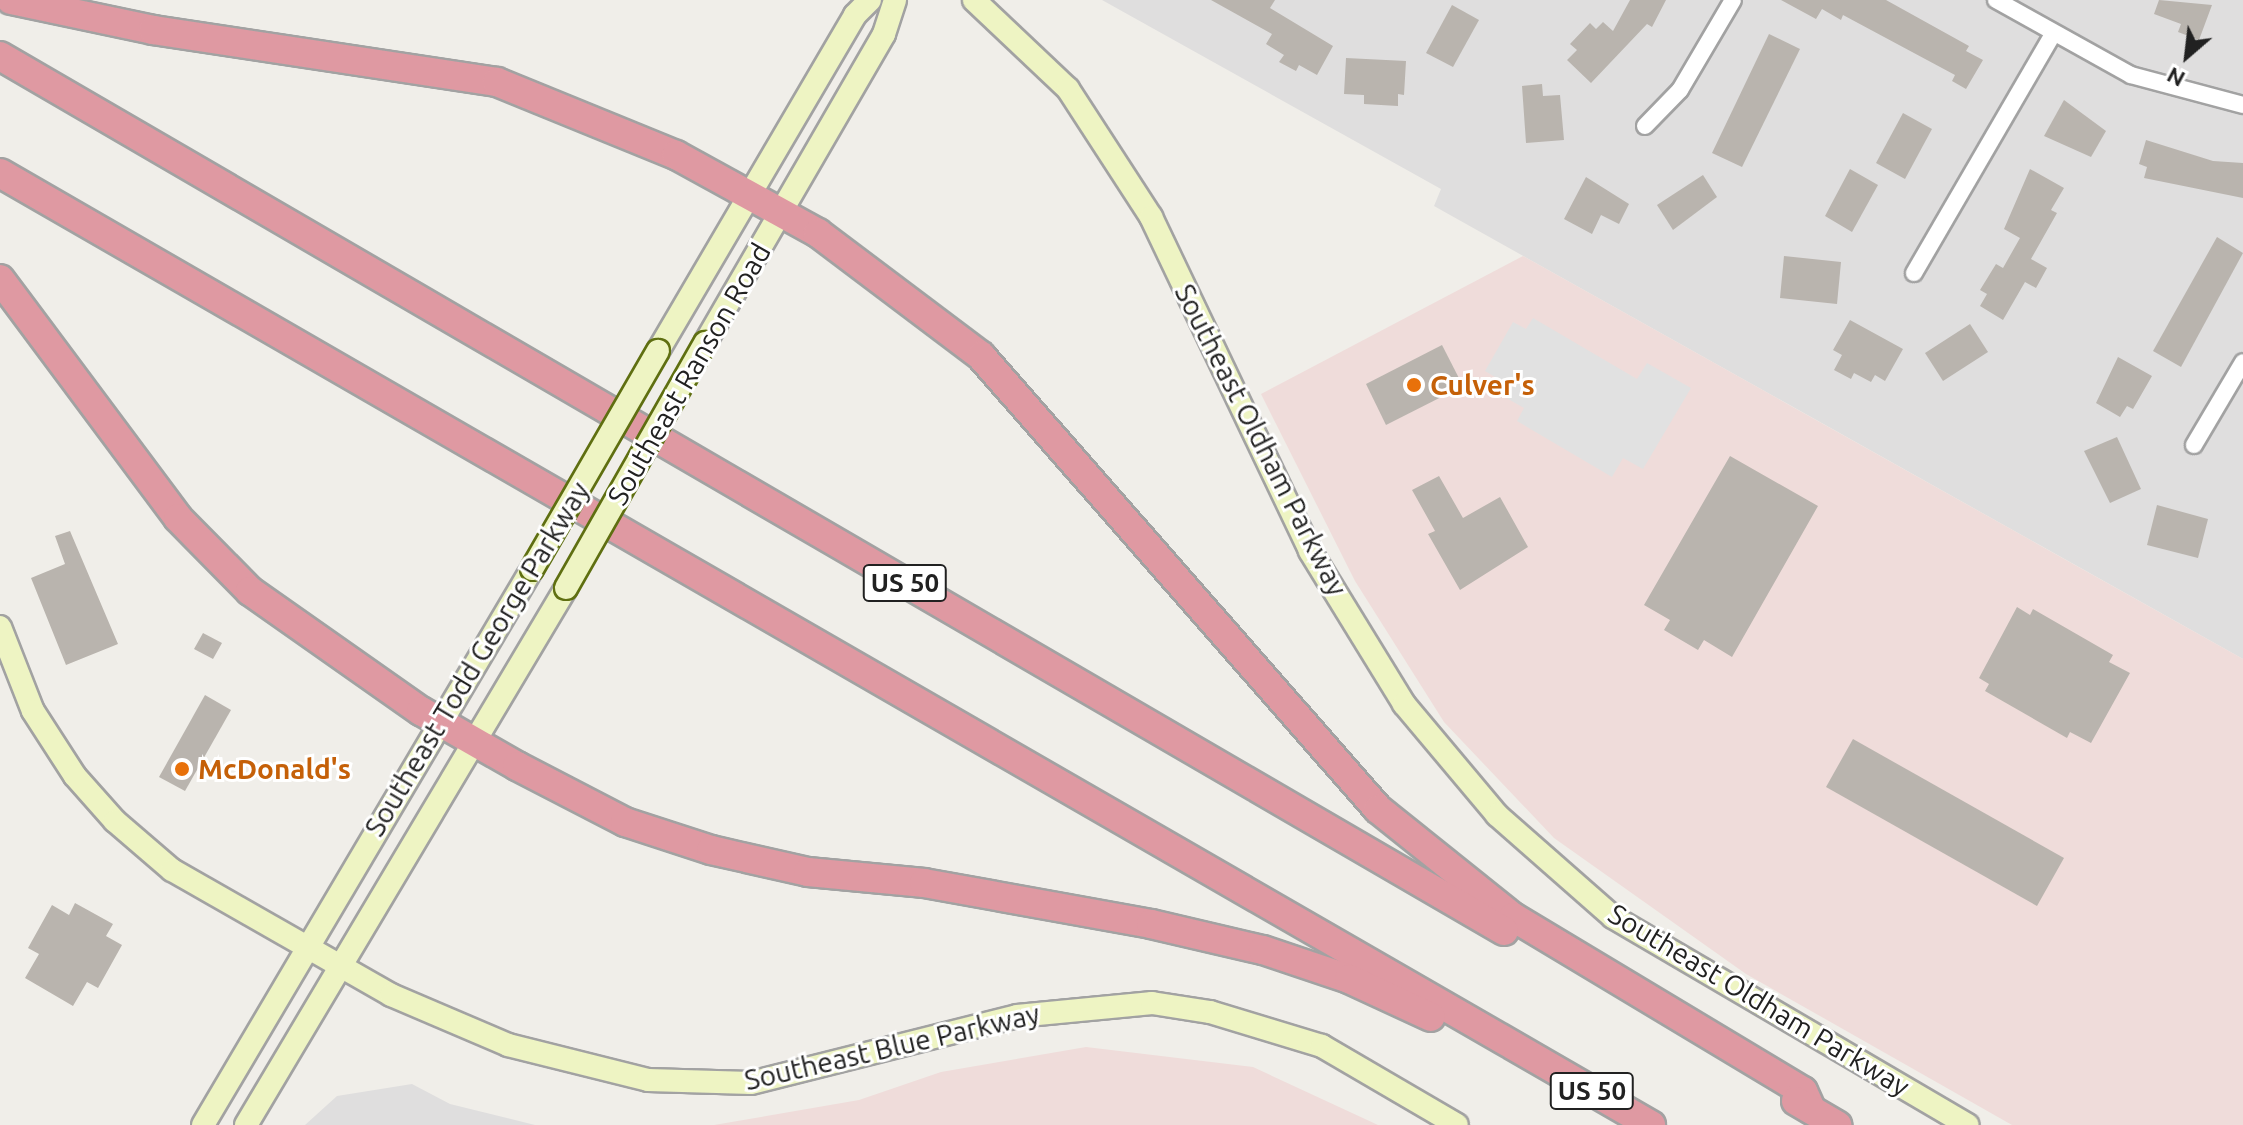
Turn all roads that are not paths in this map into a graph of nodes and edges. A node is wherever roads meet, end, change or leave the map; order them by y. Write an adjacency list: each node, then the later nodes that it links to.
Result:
1 (11, 0): 12 (highway)
2 (870, 0): 12 (street)
3 (895, 0): 13 (street, Southeast Ranson Road)
4 (974, 0): 30 (street, Southeast Oldham Parkway)
5 (1733, 0): 10 (street)
6 (1996, 0): 7 (street)
7 (2053, 34): 9 (street); 14 (street)
8 (0, 56): 24 (highway, US 50)
9 (2243, 105)
10 (1645, 126)
11 (0, 173): 23 (highway, US 50)
12 (750, 193): 13 (highway); 19 (street, Southeast Todd George Parkway, bridge)
13 (783, 211): 20 (street, Southeast Ranson Road, bridge); 24 (highway)
14 (1914, 273)
15 (0, 279): 19 (highway)
16 (2243, 362): 17 (street)
17 (2194, 445)
18 (0, 627): 21 (street, Southeast Blue Parkway)
19 (440, 724): 20 (highway); 21 (street, Southeast Todd George Parkway)
20 (473, 743): 22 (street, Southeast Todd George Parkway); 23 (highway)
21 (306, 946): 22 (street, Southeast Blue Parkway); 25 (street, Southeast Todd George Parkway)
22 (340, 965): 26 (street, Southeast Todd George Parkway); 27 (street, Southeast Blue Parkway)
23 (1534, 1057): 28 (highway, US 50)
24 (1811, 1109): 29 (highway, US 50)
25 (203, 1125)
26 (246, 1125)
27 (1457, 1125)
28 (1651, 1125)
29 (1837, 1125)
30 (1967, 1125)

